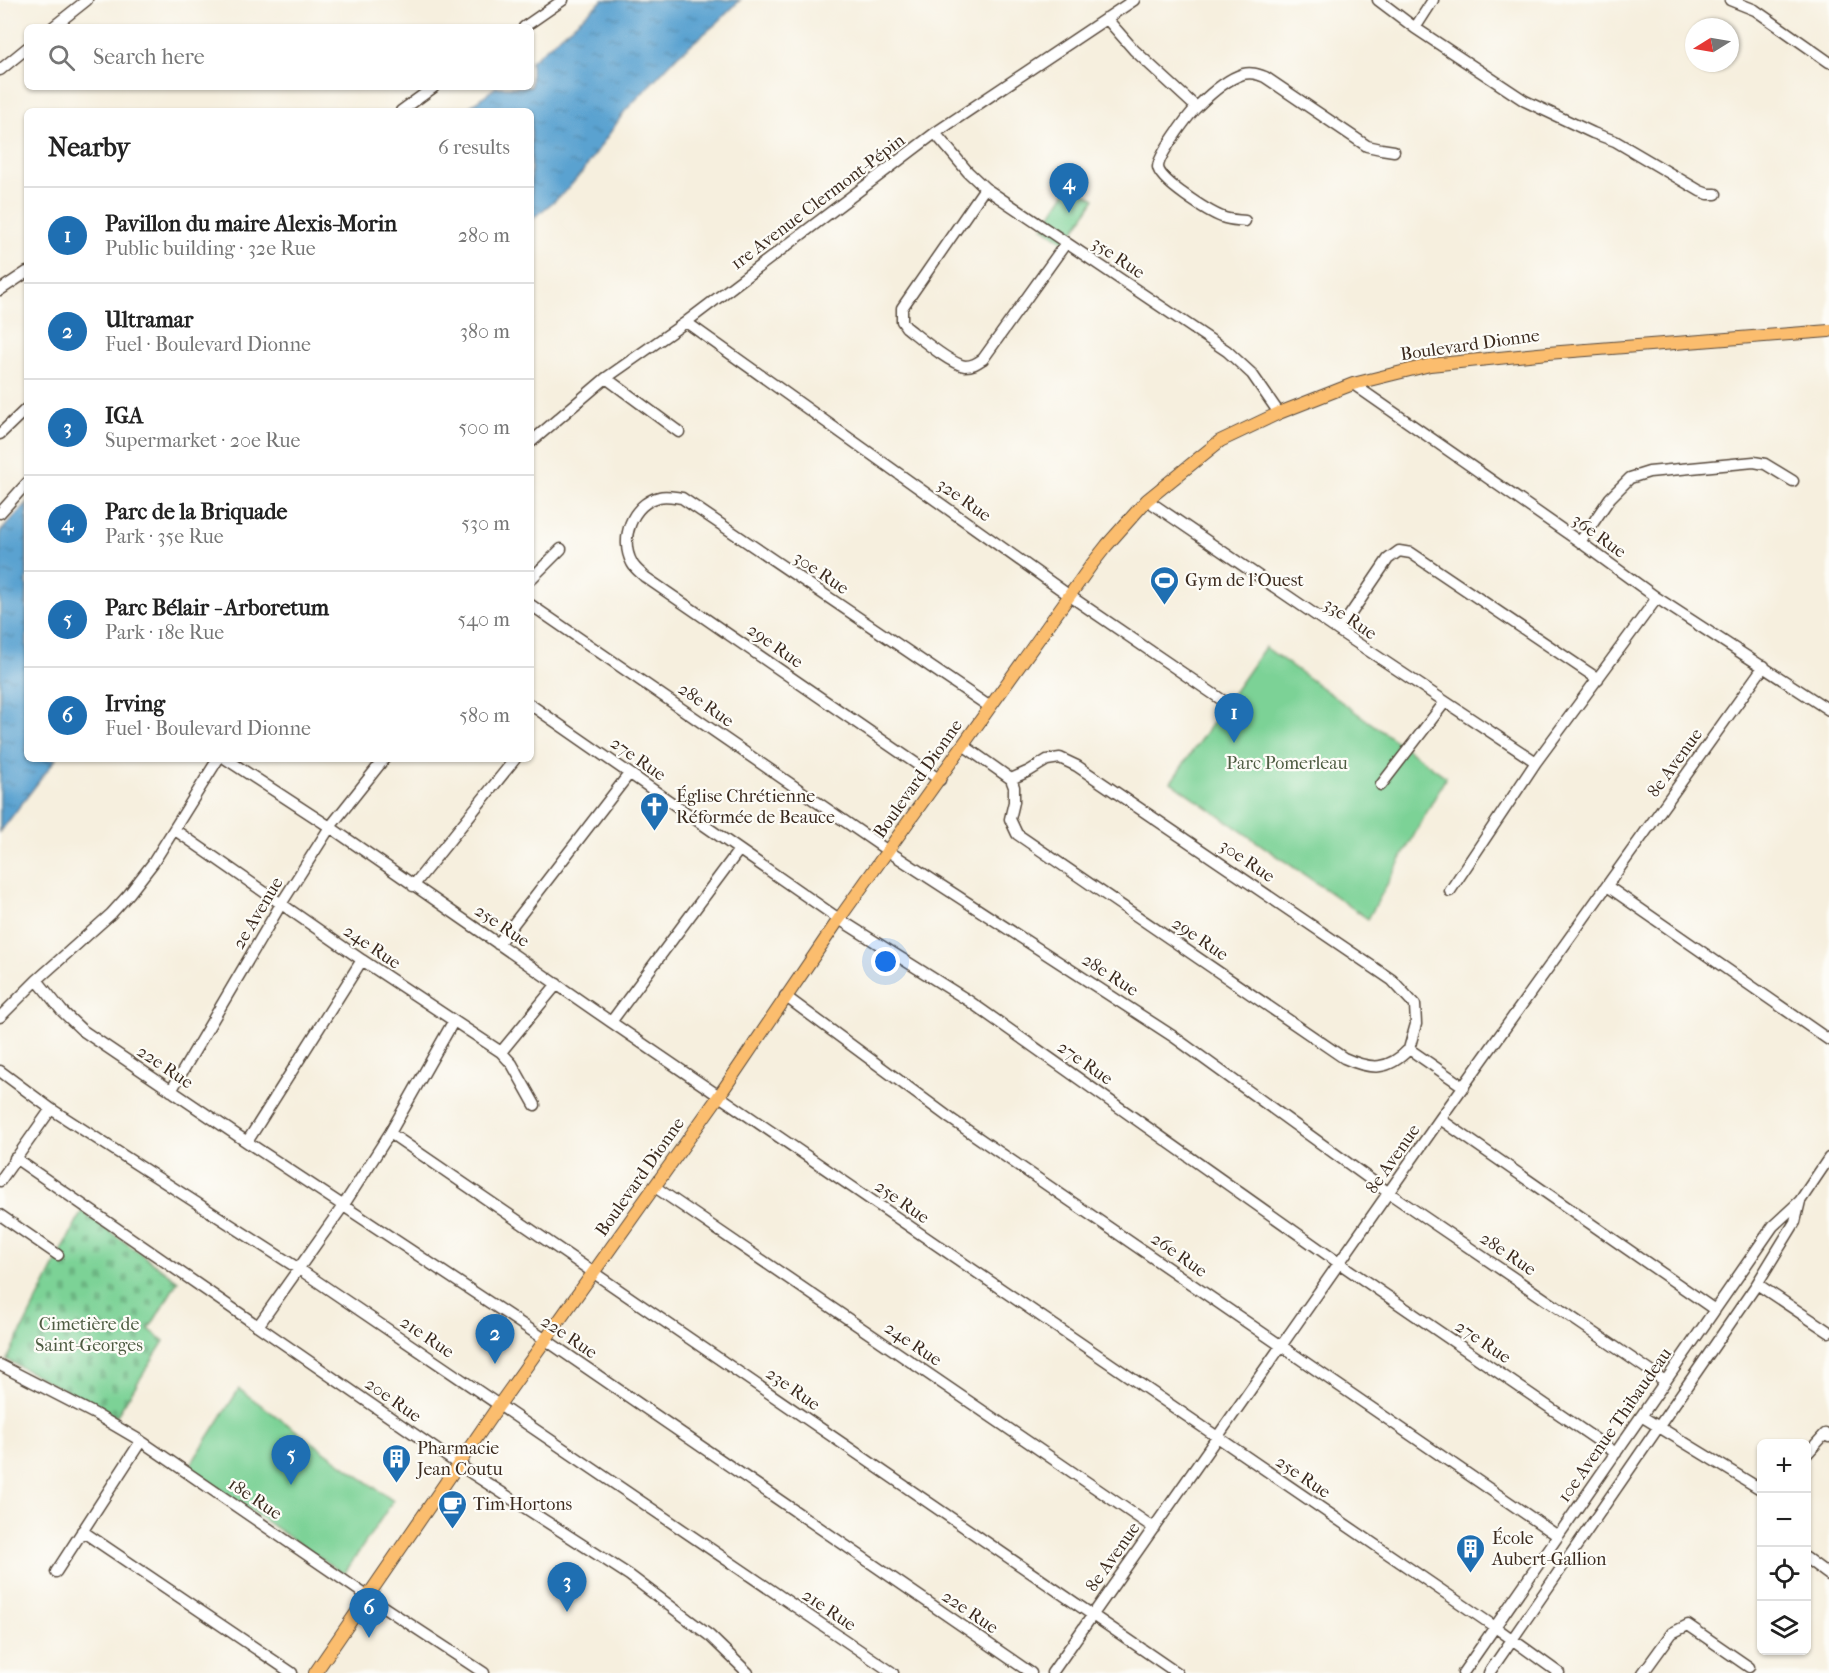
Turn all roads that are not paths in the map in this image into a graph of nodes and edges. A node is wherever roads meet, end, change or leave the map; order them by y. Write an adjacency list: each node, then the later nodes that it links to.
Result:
1 (87, 0): 8 (street)
2 (563, 0): 9 (street)
3 (1134, 0): 7 (street, 1re Avenue Clermont-Pépin)
4 (1378, 0): 10 (street)
5 (1433, 0): 10 (street)
6 (1730, 0): 13 (street)
7 (1106, 18): 16 (street); 18 (street, 1re Avenue Clermont-Pépin)
8 (57, 24)
9 (528, 24)
10 (1415, 28): 21 (street)
11 (24, 49): 12 (street)
12 (4, 59): 14 (street)
13 (1829, 62)
14 (0, 70)
15 (430, 90): 17 (street)
16 (1196, 107): 19 (street); 22 (street)
17 (405, 108)
18 (935, 133): 20 (street, 35e Rue); 26 (street, 1re Avenue Clermont-Pépin)
19 (1394, 151)
20 (985, 188): 23 (street, 35e Rue); 23 (street)
21 (1716, 194)
22 (1245, 221)
23 (1066, 243): 31 (street, 35e Rue)
24 (24, 274): 25 (street)
25 (0, 290)
26 (686, 322): 28 (street, 1re Avenue Clermont-Pépin); 43 (street, 32e Rue)
27 (1829, 331): 29 (main road, Boulevard Dionne)
28 (606, 378): 32 (street); 34 (street, 1re Avenue Clermont-Pépin)
29 (1353, 384): 31 (main road, Boulevard Dionne); 40 (street, 36e Rue)
30 (24, 411): 33 (street)
31 (1279, 413): 37 (main road, Boulevard Dionne)
32 (679, 432)
33 (0, 434)
34 (534, 439)
35 (1793, 481): 40 (street)
36 (24, 486): 38 (street)
37 (1148, 500): 43 (main road, Boulevard Dionne); 46 (street, 33e Rue)
38 (0, 513)
39 (632, 518): 52 (street, 30e Rue); 62 (street, 29e Rue)
40 (1580, 542): 44 (street, 36e Rue)
41 (561, 549): 42 (street)
42 (534, 576)
43 (1070, 596): 49 (street, 32e Rue); 52 (main road, Boulevard Dionne)
44 (1657, 598): 47 (street, 36e Rue); 48 (street)
45 (534, 607): 67 (street, 28e Rue)
46 (1339, 631): 48 (street); 50 (street, 33e Rue)
47 (1764, 666): 53 (street, 36e Rue); 69 (street, 8e Avenue)
48 (1598, 679): 59 (street)
49 (1225, 702)
50 (1445, 702): 59 (street, 33e Rue); 63 (street)
51 (534, 707): 60 (street, 27e Rue)
52 (990, 707): 54 (main road, Boulevard Dionne)
53 (1829, 710)
54 (963, 746): 61 (street); 62 (main road, Boulevard Dionne)
55 (216, 762): 65 (street)
56 (231, 762): 64 (street, 25e Rue)
57 (382, 762): 64 (street, 2e Avenue)
58 (513, 762): 68 (street)
59 (1536, 762): 70 (street)
60 (630, 774): 66 (street, 27e Rue); 73 (street)
61 (1011, 779): 82 (street, 29e Rue); 82 (street, 30e Rue)
62 (940, 780): 67 (main road, Boulevard Dionne)
63 (1382, 785)
64 (330, 827): 68 (street, 25e Rue); 71 (street, 2e Avenue)
65 (175, 830): 71 (street, 24e Rue); 75 (street)
66 (739, 850): 72 (street, 27e Rue); 80 (street)
67 (888, 851): 72 (main road, Boulevard Dionne); 97 (street, 28e Rue)
68 (413, 886): 73 (street, 25e Rue)
69 (1607, 886): 81 (street); 85 (street, 8e Avenue)
70 (1450, 891)
71 (281, 904): 74 (street, 24e Rue); 86 (street, 2e Avenue)
72 (839, 919): 77 (main road, Boulevard Dionne); 102 (street, 27e Rue)
73 (498, 944): 76 (street, 25e Rue)
74 (362, 960): 79 (street, 24e Rue); 92 (street)
75 (37, 980): 78 (street); 86 (street, 22e Rue)
76 (557, 984): 80 (street, 25e Rue); 83 (street)
77 (785, 996): 87 (main road, Boulevard Dionne); 110 (street, 26e Rue)
78 (0, 1017)
79 (453, 1022): 83 (street, 24e Rue); 91 (street)
80 (611, 1022): 87 (street, 25e Rue)
81 (1829, 1040)
82 (1409, 1049): 85 (street)
83 (501, 1052): 88 (street, 24e Rue)
84 (0, 1071): 89 (street, 21e Rue)
85 (1464, 1087): 90 (street, 8e Avenue)
86 (171, 1091): 92 (street, 22e Rue)
87 (719, 1096): 96 (main road, Boulevard Dionne); 117 (street, 25e Rue)
88 (535, 1105)
89 (51, 1109): 93 (street); 103 (street, 21e Rue)
90 (1440, 1119): 97 (street, 8e Avenue); 106 (street)
91 (390, 1133): 99 (street); 104 (street, 23e Rue)
92 (247, 1142): 99 (street, 22e Rue)
93 (15, 1158): 95 (street); 107 (street, 20e Rue)
94 (1829, 1158): 98 (street, 10e Avenue Thibaudeau)
95 (0, 1181)
96 (655, 1188): 104 (main road, Boulevard Dionne); 123 (street, 24e Rue)
97 (1389, 1193): 102 (street, 8e Avenue); 112 (street, 28e Rue)
98 (1800, 1201): 105 (street, 10e Avenue Thibaudeau); 106 (street, 10e Avenue Thibaudeau)
99 (343, 1206): 103 (street); 109 (street, 22e Rue)
100 (0, 1215): 101 (street)
101 (58, 1255)
102 (1340, 1263): 110 (street, 8e Avenue); 120 (street, 27e Rue)
103 (298, 1269): 107 (street); 113 (street, 21e Rue)
104 (595, 1272): 109 (main road, Boulevard Dionne); 130 (street, 23e Rue)
105 (1757, 1284): 108 (street); 115 (street, 10e Avenue Thibaudeau)
106 (1715, 1310): 112 (street, 10e Avenue Thibaudeau)
107 (258, 1326): 121 (street, 20e Rue)
108 (1829, 1332)
109 (546, 1340): 113 (main road, Boulevard Dionne); 139 (street, 22e Rue)
110 (1282, 1346): 117 (street, 8e Avenue); 125 (street, 26e Rue)
111 (0, 1365): 118 (street, 18e Rue)
112 (1665, 1381): 114 (street, 10e Avenue Thibaudeau)
113 (498, 1405): 121 (main road, Boulevard Dionne); 138 (street, 21e Rue)
114 (1641, 1416): 115 (street); 120 (street, 10e Avenue Thibaudeau)
115 (1658, 1427): 122 (street); 132 (street, 10e Avenue Thibaudeau)
116 (1829, 1437): 119 (street)
117 (1217, 1438): 123 (street, 8e Avenue); 131 (street, 25e Rue)
118 (141, 1441): 124 (street); 129 (street, 18e Rue)
119 (1811, 1449)
120 (1616, 1453): 125 (street, 10e Avenue Thibaudeau)
121 (459, 1465): 129 (main road, Boulevard Dionne); 137 (street, 20e Rue)
122 (1757, 1488)
123 (1154, 1528): 130 (street, 8e Avenue)
124 (82, 1531): 127 (street); 134 (street)
125 (1558, 1536): 131 (street, 10e Avenue Thibaudeau)
126 (1811, 1562): 128 (street)
127 (56, 1572)
128 (1829, 1575)
129 (367, 1596): 135 (main road, Boulevard Dionne); 136 (street, 18e Rue)
130 (1092, 1616): 140 (street, 8e Avenue); 141 (street, 23e Rue)
131 (1495, 1627): 132 (street, 25e Rue); 142 (street, 10e Avenue Thibaudeau)
132 (1512, 1639): 143 (street, 10e Avenue Thibaudeau); 144 (street, 25e Rue)
133 (1749, 1667): 145 (street)
134 (292, 1673)
135 (315, 1673)
136 (484, 1673)
137 (748, 1673)
138 (893, 1673)
139 (1031, 1673)
140 (1052, 1673)
141 (1177, 1673)
142 (1463, 1673)
143 (1490, 1673)
144 (1559, 1673)
145 (1643, 1673)

